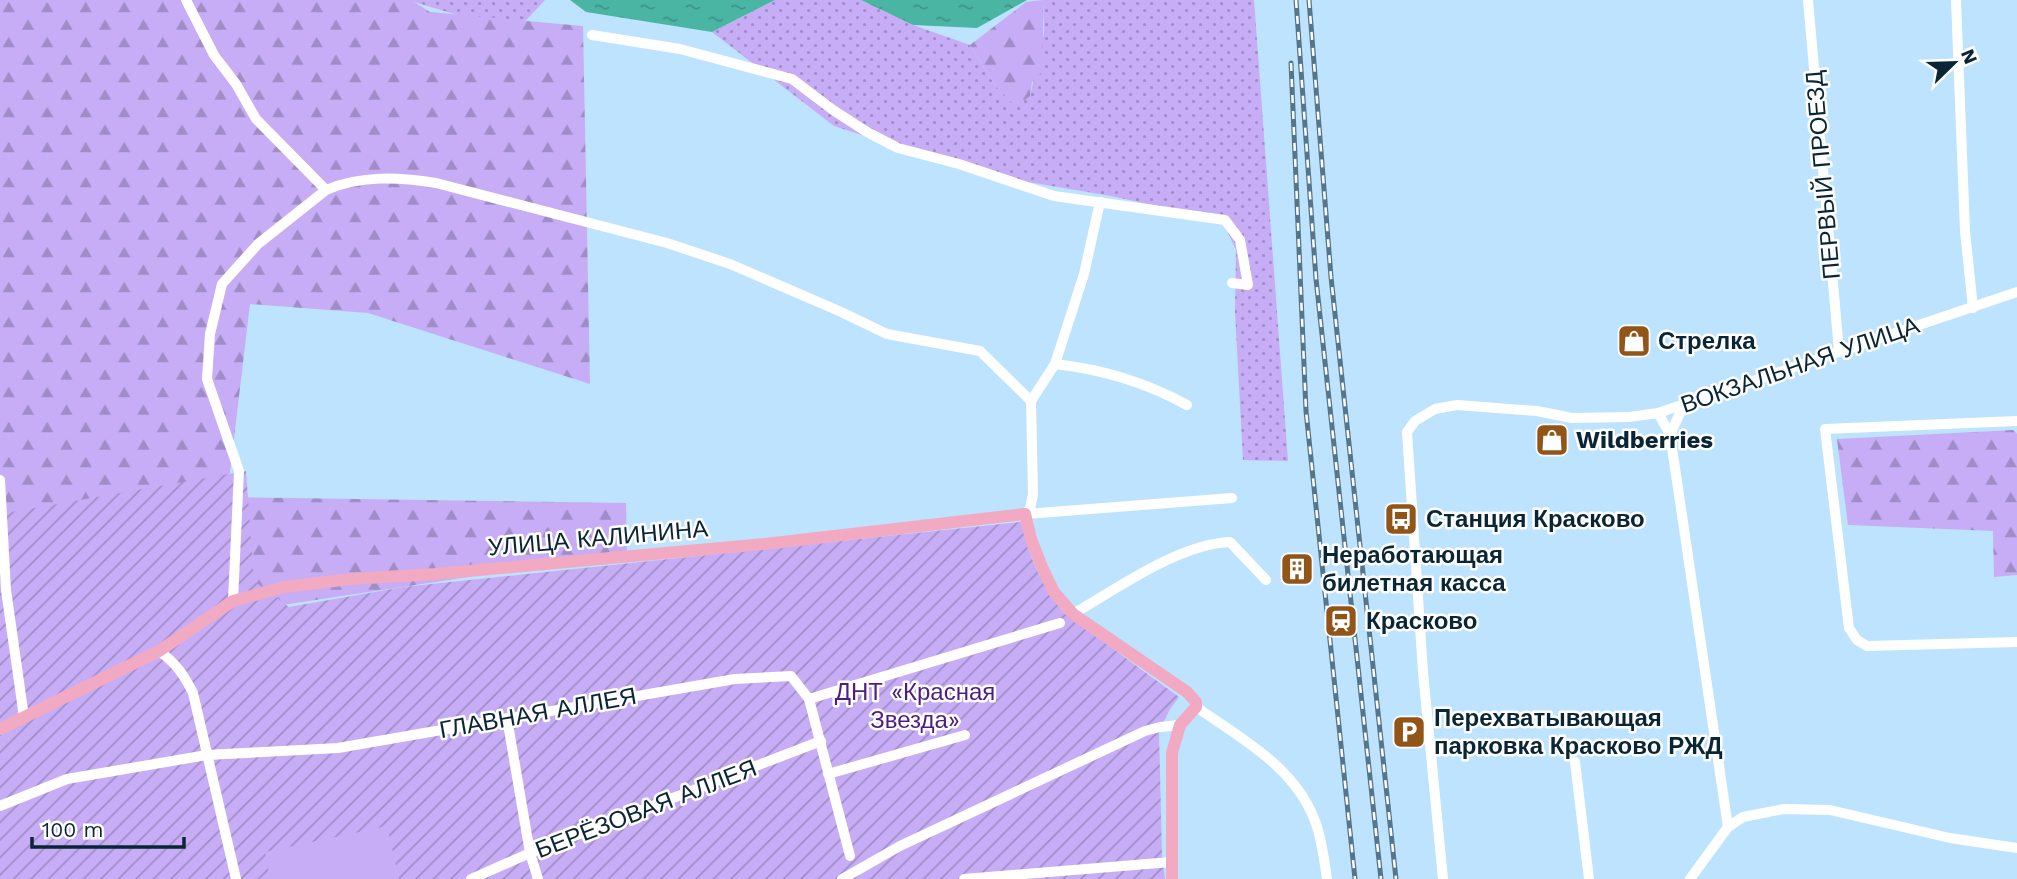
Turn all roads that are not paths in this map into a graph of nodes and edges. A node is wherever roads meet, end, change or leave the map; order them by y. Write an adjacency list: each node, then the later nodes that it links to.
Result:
1 (186, 0): 5 (street)
2 (1808, 0): 10 (street, ПЕРВЫЙ ПРОЕЗД)
3 (1956, 0): 9 (street)
4 (592, 35): 6 (street)
5 (326, 190): 12 (street); 22 (street)
6 (1100, 202): 7 (street); 11 (street)
7 (1232, 283)
8 (2017, 292): 9 (street, ВОКЗАЛЬНАЯ УЛИЦА)
9 (1973, 308): 10 (street, ВОКЗАЛЬНАЯ УЛИЦА)
10 (1839, 351): 14 (street, ВОКЗАЛЬНАЯ УЛИЦА)
11 (1055, 364): 12 (street); 13 (street)
12 (1031, 401): 20 (street)
13 (1187, 405)
14 (1684, 405): 15 (street, ВОКЗАЛЬНАЯ УЛИЦА); 17 (street)
15 (1658, 413): 17 (street); 51 (street, ВОКЗАЛЬНАЯ УЛИЦА)
16 (2017, 421): 25 (street)
17 (1670, 434): 39 (street)
18 (0, 480): 29 (street)
19 (1232, 498): 20 (street, УЛИЦА КАЛИНИНА)
20 (1025, 514): 22 (main road, УЛИЦА КАЛИНИНА); 23 (main road)
21 (1266, 580): 23 (street)
22 (233, 601): 26 (main road, УЛИЦА КАЛИНИНА)
23 (1073, 614): 28 (main road)
24 (1060, 623): 27 (street)
25 (2017, 642)
26 (159, 651): 29 (main road, УЛИЦА КАЛИНИНА); 35 (street)
27 (809, 699): 30 (street, ГЛАВНАЯ АЛЛЕЯ); 34 (street)
28 (1196, 707): 31 (main road); 50 (street)
29 (24, 717): 32 (main road, УЛИЦА КАЛИНИНА)
30 (508, 718): 35 (street, ГЛАВНАЯ АЛЛЕЯ); 41 (street)
31 (1180, 725): 43 (main road); 47 (street)
32 (0, 729)
33 (965, 735): 37 (street)
34 (821, 741): 37 (street); 41 (street, БЕРЁЗОВАЯ АЛЛЕЯ)
35 (207, 755): 38 (street, ГЛАВНАЯ АЛЛЕЯ); 44 (street)
36 (1575, 762): 52 (street)
37 (828, 774): 42 (street)
38 (0, 806)
39 (1728, 827): 40 (street); 53 (street)
40 (2017, 848)
41 (530, 853): 45 (street, БЕРЁЗОВАЯ АЛЛЕЯ); 46 (street)
42 (850, 856)
43 (1171, 862): 48 (street); 49 (main road)
44 (236, 879)
45 (471, 879)
46 (538, 879)
47 (842, 879)
48 (964, 879)
49 (1172, 879)
50 (1327, 879)
51 (1443, 879)
52 (1589, 879)
53 (1690, 879)

